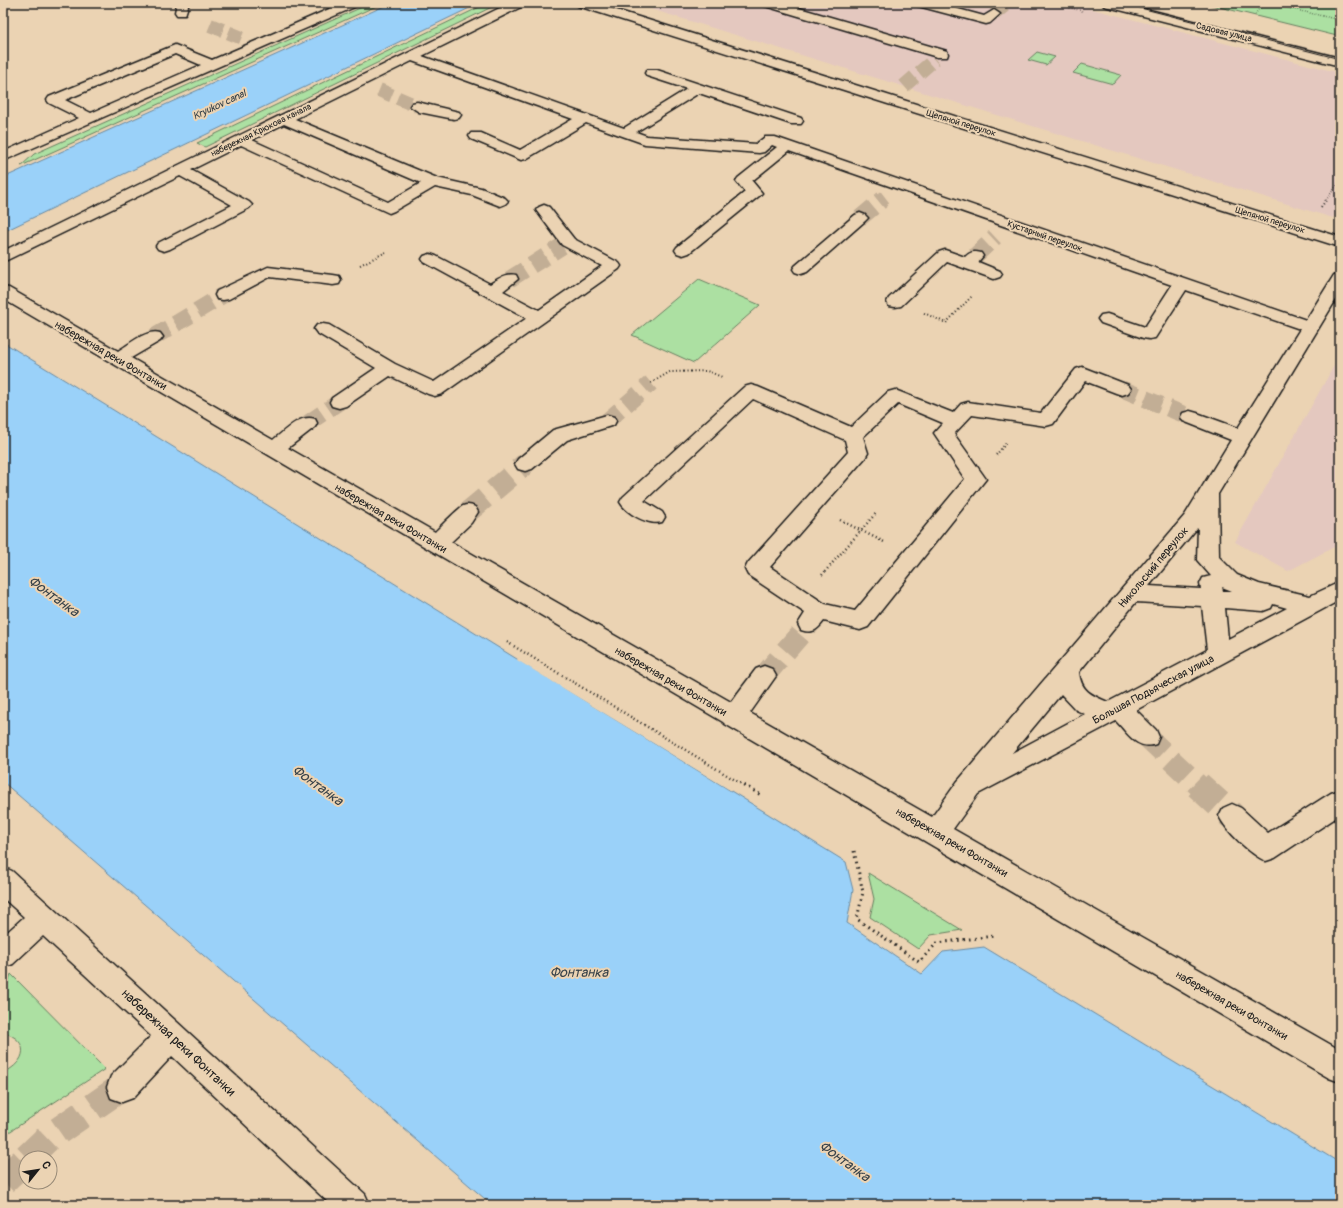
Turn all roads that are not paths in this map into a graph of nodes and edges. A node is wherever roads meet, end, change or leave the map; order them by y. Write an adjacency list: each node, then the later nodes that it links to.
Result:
1 (353, 3): 9 (street)
2 (519, 3): 10 (street, набережная Крюкова канала)
3 (582, 3): 19 (street, Щепяной переулок)
4 (769, 3): 11 (street)
5 (922, 3): 7 (street)
6 (1108, 3): 12 (street, Садовая улица)
7 (994, 14)
8 (242, 38): 9 (street)
9 (258, 45): 13 (street)
10 (411, 56): 15 (street, набережная Крюкова канала); 24 (street)
11 (935, 59)
12 (1340, 62)
13 (212, 65): 22 (street); 22 (street)
14 (652, 73): 17 (street)
15 (359, 82): 16 (street); 23 (street, набережная Крюкова канала)
16 (373, 88)
17 (698, 88): 25 (street); 29 (street)
18 (900, 89): 19 (street)
19 (888, 100): 39 (street, Щепяной переулок)
20 (417, 106): 21 (street)
21 (454, 114)
22 (91, 118): 30 (street)
23 (284, 119): 27 (street, набережная Крюкова канала); 33 (street)
24 (583, 119): 25 (street); 26 (street)
25 (626, 133): 29 (street)
26 (476, 136)
27 (241, 140): 32 (street, набережная Крюкова канала); 33 (street)
28 (4, 142): 30 (street)
29 (779, 143): 34 (street, Кустарный переулок); 41 (street)
30 (19, 150): 31 (street)
31 (3, 157)
32 (180, 170): 40 (street); 42 (street, набережная Крюкова канала)
33 (433, 182): 36 (street)
34 (899, 185): 35 (street); 49 (street, Кустарный переулок)
35 (884, 197)
36 (500, 201)
37 (544, 210): 54 (street)
38 (860, 218): 44 (street)
39 (1340, 242)
40 (164, 246)
41 (683, 250)
42 (3, 257)
43 (430, 259): 50 (street)
44 (801, 269)
45 (994, 274): 53 (street)
46 (510, 279): 50 (street)
47 (1340, 279): 56 (street, Никольский переулок)
48 (333, 280): 52 (street)
49 (1182, 283): 55 (street); 56 (street, Кустарный переулок)
50 (491, 291): 54 (street)
51 (3, 292): 59 (street, набережная реки Фонтанки)
52 (223, 295)
53 (896, 302)
54 (539, 317): 60 (street)
55 (1107, 319)
56 (1310, 327): 68 (street, Никольский переулок)
57 (324, 329): 60 (street)
58 (154, 337): 59 (street)
59 (117, 359): 69 (street, набережная реки Фонтанки)
60 (390, 368): 62 (street)
61 (1122, 389): 65 (street)
62 (339, 402)
63 (1190, 417): 68 (street)
64 (607, 421): 70 (street)
65 (956, 421): 67 (street); 67 (street)
66 (308, 423): 69 (street)
67 (853, 436): 73 (street)
68 (1242, 437): 71 (street, Никольский переулок)
69 (273, 450): 74 (street, набережная реки Фонтанки)
70 (525, 464)
71 (1209, 492): 75 (street); 77 (street, Никольский переулок)
72 (468, 512): 74 (street)
73 (655, 516)
74 (435, 544): 84 (street, набережная реки Фонтанки)
75 (1208, 560): 78 (street); 79 (street)
76 (1340, 590): 79 (street, Большая Подьяческая улица)
77 (1131, 593): 78 (street); 81 (street, Никольский переулок)
78 (1213, 599): 79 (street); 80 (street)
79 (1312, 605): 80 (street, Большая Подьяческая улица)
80 (1219, 655): 83 (street, Большая Подьяческая улица)
81 (1067, 671): 83 (street); 86 (street, Никольский переулок)
82 (764, 676): 84 (street)
83 (1113, 710): 85 (street); 86 (street, Большая Подьяческая улица)
84 (733, 717): 89 (street, набережная реки Фонтанки)
85 (1147, 737)
86 (966, 790): 89 (street, Никольский переулок)
87 (1340, 801): 88 (street)
88 (1232, 816)
89 (936, 833): 94 (street, набережная реки Фонтанки)
90 (3, 880): 91 (street, набережная реки Фонтанки)
91 (44, 917): 92 (street); 93 (street, набережная реки Фонтанки)
92 (3, 954)
93 (172, 1035): 95 (street); 96 (street, набережная реки Фонтанки)
94 (1340, 1067)
95 (122, 1087)
96 (354, 1205)

